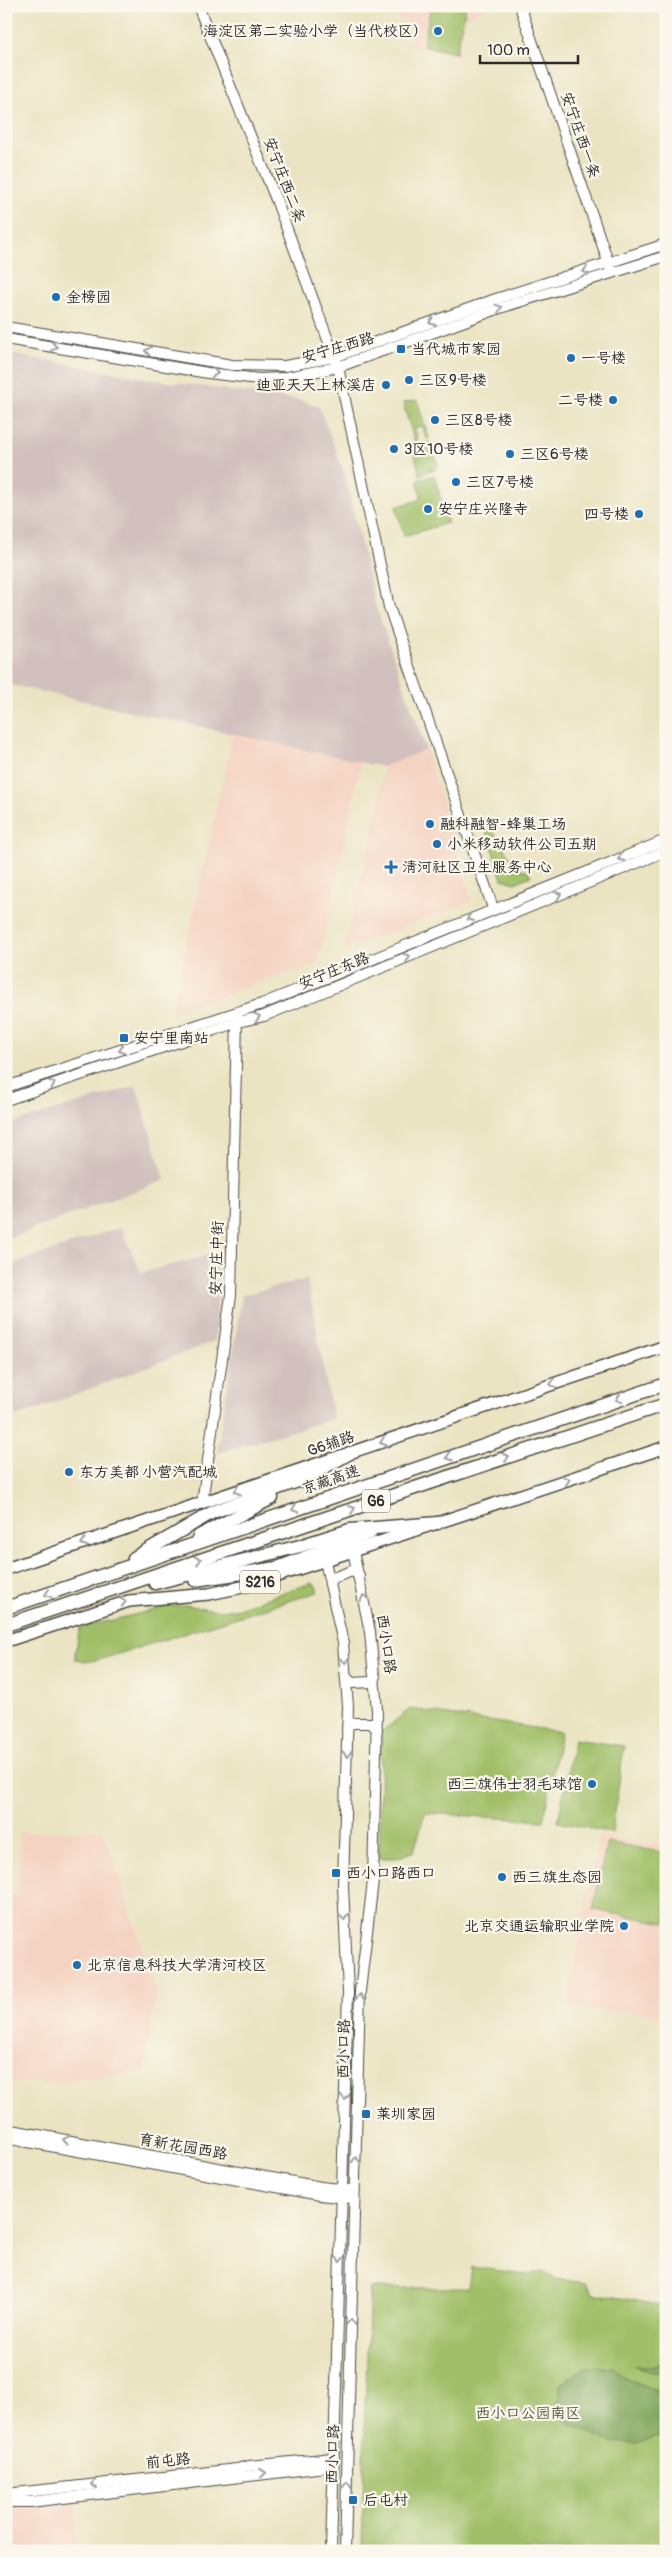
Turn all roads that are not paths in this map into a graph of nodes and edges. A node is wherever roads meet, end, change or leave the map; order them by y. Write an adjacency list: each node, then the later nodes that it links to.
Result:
1 (198, 6): 8 (main road, 安宁庄西二条)
2 (520, 6): 5 (main road, 安宁庄西一条)
3 (666, 244): 5 (main road)
4 (666, 256): 5 (main road, 安宁庄西路)
5 (611, 268): 8 (main road, 安宁庄西路, one-way to 8); 9 (main road, 安宁庄西路, one-way to 5)
6 (6, 327): 8 (main road, 安宁庄西路, one-way to 6)
7 (6, 339): 9 (main road, 安宁庄西路, one-way to 9)
8 (334, 357): 9 (main road, 安宁庄西二条)
9 (338, 367): 12 (main road, 安宁庄西二条)
10 (666, 840): 12 (main road, 安宁庄东路, one-way to 12)
11 (666, 851): 14 (main road, 安宁庄东路, one-way to 11)
12 (492, 908): 13 (main road, 安宁庄东路, one-way to 13)
13 (236, 1011): 14 (main road, 安宁庄中街); 15 (main road, 安宁庄东路, one-way to 15)
14 (238, 1022): 16 (main road, 安宁庄东路, one-way to 14); 23 (main road, 安宁庄中街)
15 (6, 1088)
16 (6, 1100)
17 (666, 1346): 21 (main road, G6辅路, one-way to 21)
18 (666, 1384): 26 (highway, 京藏高速 / G6, one-way to 26)
19 (666, 1404): 32 (highway, G6, one-way to 19)
20 (666, 1447): 24 (main road, S216, one-way to 20)
21 (350, 1453): 22 (highway); 23 (main road, G6辅路, one-way to 23)
22 (306, 1478): 26 (highway); 29 (highway)
23 (202, 1503): 28 (main road, G6辅路, one-way to 28)
24 (438, 1523): 25 (main road, S216); 32 (highway)
25 (353, 1551): 27 (main road, S216); 30 (main road, 西小口路)
26 (160, 1555): 29 (highway, 京藏高速 / G6)
27 (325, 1561): 31 (main road, 西小口路); 35 (main road, S216, one-way to 27)
28 (6, 1569)
29 (108, 1573): 33 (highway, 京藏高速 / G6, one-way to 33)
30 (359, 1575): 31 (main road); 36 (main road, 西小口路, one-way to 30)
31 (330, 1584): 37 (main road, 西小口路, one-way to 37)
32 (86, 1598): 34 (highway, G6)
33 (6, 1608)
34 (6, 1625)
35 (6, 1641)
36 (375, 1676): 37 (main road); 39 (main road, 西小口路)
37 (346, 1678): 38 (main road, 西小口路)
38 (347, 1728): 39 (main road); 42 (main road, 西小口路, one-way to 42)
39 (377, 1729): 43 (main road, 西小口路, one-way to 39)
40 (6, 2129): 42 (main road, 育新花园西路, one-way to 40)
41 (6, 2138): 42 (main road, 育新花园西路)
42 (342, 2194): 43 (main road, 育新花园西路); 44 (main road, 西小口路, one-way to 44)
43 (355, 2194): 48 (main road, 西小口路, one-way to 43)
44 (333, 2462): 45 (main road, 前屯路, one-way to 45); 46 (main road, 前屯路, one-way to 44); 47 (main road, 西小口路)
45 (6, 2494)
46 (6, 2502)
47 (331, 2551)
48 (345, 2551)

